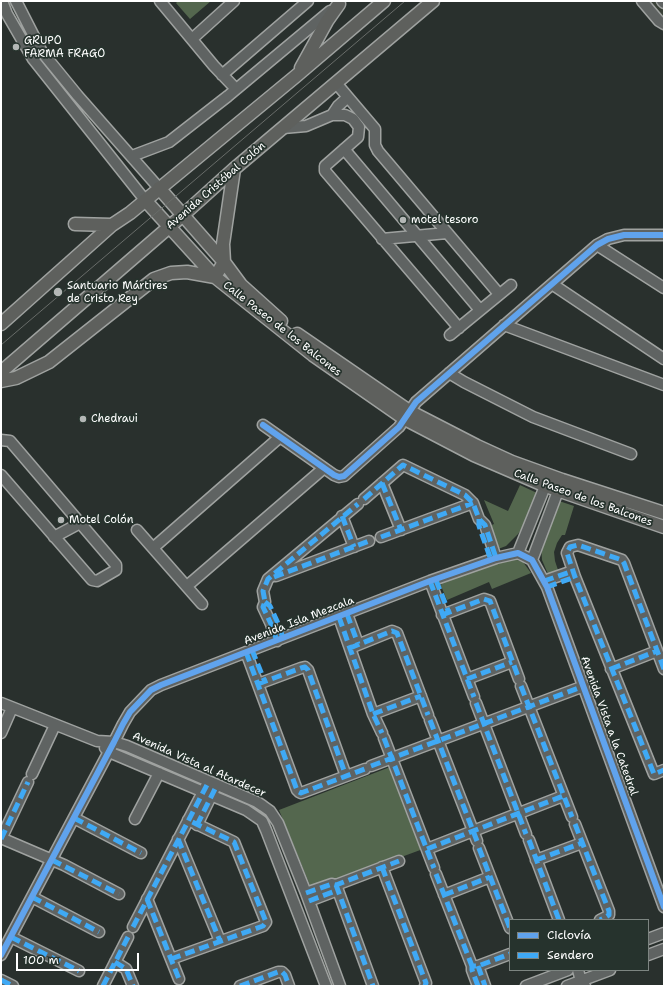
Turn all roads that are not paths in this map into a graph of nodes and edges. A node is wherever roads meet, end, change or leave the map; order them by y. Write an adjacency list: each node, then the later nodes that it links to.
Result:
1 (2, 1): 25 (street, Calle Paseo de los Balcones)
2 (16, 1): 22 (street, Calle Paseo de los Balcones)
3 (160, 1): 13 (street)
4 (308, 1): 14 (street)
5 (384, 1): 15 (main road)
6 (433, 1): 16 (main road, Avenida Cristóbal Colón)
7 (642, 1): 12 (street)
8 (662, 1): 11 (street)
9 (231, 2): 13 (street)
10 (341, 2): 15 (main road); 17 (street)
11 (664, 3)
12 (664, 24)
13 (192, 39): 14 (street)
14 (222, 75): 17 (street)
15 (296, 76): 26 (main road)
16 (336, 83): 18 (street); 20 (main road, Avenida Cristóbal Colón)
17 (236, 89): 22 (street)
18 (348, 97): 19 (street); 32 (street)
19 (332, 115): 20 (street); 21 (street)
20 (283, 128): 23 (main road, Avenida Cristóbal Colón)
21 (344, 149): 33 (street); 35 (street)
22 (132, 156): 24 (street, Calle Paseo de los Balcones)
23 (234, 169): 28 (main road, Avenida Cristóbal Colón); 37 (main road)
24 (145, 172): 25 (street); 26 (street, Calle Paseo de los Balcones)
25 (131, 182): 27 (street, Calle Paseo de los Balcones)
26 (159, 188): 27 (main road); 28 (main road, Calle Paseo de los Balcones)
27 (145, 200): 30 (main road); 31 (main road, Calle Paseo de los Balcones)
28 (183, 215): 31 (main road, Avenida Cristóbal Colón); 37 (main road, Calle Paseo de los Balcones)
29 (75, 224): 30 (main road)
30 (112, 225): 44 (main road)
31 (169, 227): 38 (main road, Calle Paseo de los Balcones); 49 (main road, Avenida Cristóbal Colón)
32 (447, 233): 33 (street); 42 (street)
33 (416, 235): 35 (street); 43 (street)
34 (664, 236): 36 (street)
35 (382, 238): 46 (street)
36 (597, 245): 39 (street); 41 (street)
37 (224, 262): 38 (main road); 53 (main road, Calle Paseo de los Balcones)
38 (215, 277): 51 (main road); 53 (main road, Calle Paseo de los Balcones)
39 (552, 284): 45 (street); 48 (street)
40 (511, 285): 42 (street)
41 (664, 288)
42 (499, 294): 43 (street)
43 (480, 310): 46 (street)
44 (1, 324)
45 (504, 325): 50 (street); 52 (street)
46 (459, 328): 47 (street)
47 (450, 335)
48 (664, 359)
49 (1, 372)
50 (449, 373): 53 (street); 57 (street)
51 (1, 381)
52 (664, 385)
53 (407, 415): 58 (street); 60 (main road, Calle Paseo de los Balcones)
54 (263, 425): 55 (street)
55 (280, 437): 58 (street); 74 (street)
56 (1, 440): 66 (street)
57 (631, 454)
58 (324, 468): 81 (street)
59 (1, 474): 70 (street)
60 (548, 481): 62 (main road, Calle Paseo de los Balcones); 75 (street)
61 (382, 483): 63 (street); 65 (street); 69 (street)
62 (560, 485): 64 (main road, Calle Paseo de los Balcones); 67 (main road, Calle Paseo de los Balcones); 75 (street)
63 (473, 503): 69 (street); 76 (street)
64 (664, 513)
65 (342, 516): 73 (street); 78 (street)
66 (80, 524): 70 (street); 70 (street)
67 (664, 527)
68 (137, 530): 74 (street)
69 (402, 530): 71 (street)
70 (54, 537)
71 (381, 537)
72 (369, 541): 73 (street)
73 (354, 547): 78 (street)
74 (153, 548): 81 (street)
75 (526, 557): 76 (street, Avenida Isla Mezcala); 80 (street, Avenida Vista a la Catedral)
76 (493, 559): 79 (street, Avenida Isla Mezcala)
77 (574, 574): 80 (street); 88 (street); 90 (street)
78 (268, 579): 85 (street)
79 (433, 580): 83 (street); 84 (street, Avenida Isla Mezcala)
80 (545, 584): 94 (street, Avenida Vista a la Catedral)
81 (187, 586): 82 (street)
82 (202, 604)
83 (446, 614): 89 (street); 92 (street)
84 (343, 616): 85 (street, Avenida Isla Mezcala); 86 (street)
85 (280, 639): 87 (street, Avenida Isla Mezcala)
86 (354, 646): 95 (street); 99 (street)
87 (249, 651): 93 (street); 105 (street, Avenida Isla Mezcala)
88 (657, 651): 90 (street); 91 (street)
89 (512, 662): 92 (street); 98 (street)
90 (611, 669): 108 (street)
91 (664, 669)
92 (467, 679): 100 (street)
93 (262, 683): 110 (street); 110 (street)
94 (585, 688): 98 (street); 135 (street, Avenida Vista a la Catedral)
95 (421, 696): 99 (street); 104 (street)
96 (1, 703): 97 (street, Avenida Vista al Atardecer)
97 (12, 708): 101 (street, Avenida Vista al Atardecer); 102 (street)
98 (529, 708): 100 (street); 113 (street)
99 (373, 714): 107 (street)
100 (484, 723): 104 (street); 114 (street)
101 (55, 725): 103 (street, Avenida Vista al Atardecer); 119 (street)
102 (1, 733)
103 (97, 741): 105 (street, Avenida Vista al Atardecer); 106 (street, Avenida Vista al Atardecer)
104 (438, 741): 107 (street); 118 (street)
105 (114, 742): 106 (street, Avenida Isla Mezcala); 111 (street, Avenida Vista al Atardecer)
106 (109, 752): 109 (street, Avenida Vista al Atardecer); 115 (street, Avenida Isla Mezcala)
107 (392, 758): 110 (street); 122 (street)
108 (664, 770)
109 (159, 773): 112 (street, Avenida Vista al Atardecer); 116 (street)
110 (346, 776)
111 (213, 783): 112 (street); 133 (street, Avenida Vista al Atardecer)
112 (207, 794): 117 (street); 165 (street, Avenida Vista al Atardecer)
113 (563, 796): 114 (street); 121 (street)
114 (518, 814): 118 (street); 125 (street)
115 (74, 818): 123 (street); 124 (street, Avenida Isla Mezcala)
116 (135, 819)
117 (192, 822): 120 (street); 145 (street)
118 (473, 831): 122 (street); 128 (street)
119 (1, 839): 124 (street)
120 (178, 839): 134 (street); 145 (street)
121 (582, 843): 125 (street); 137 (street)
122 (427, 849): 131 (street)
123 (141, 852)
124 (52, 860): 130 (street); 132 (street, Avenida Isla Mezcala)
125 (536, 860): 136 (street)
126 (399, 861): 127 (street)
127 (382, 868): 129 (street); 168 (street)
128 (490, 877): 131 (street); 138 (street)
129 (337, 887): 133 (street); 167 (street)
130 (119, 894)
131 (444, 895): 152 (street)
132 (32, 897): 140 (street); 142 (street, Avenida Isla Mezcala)
133 (308, 897): 166 (street, Avenida Vista al Atardecer)
134 (147, 899): 139 (street); 150 (street)
135 (664, 907)
136 (559, 919)
137 (603, 919)
138 (509, 925)
139 (133, 927)
140 (99, 932)
141 (664, 933): 144 (street)
142 (11, 936): 149 (street, Avenida Isla Mezcala); 156 (street)
143 (128, 937): 151 (street)
144 (649, 939)
145 (220, 941): 150 (street)
146 (664, 949): 148 (street)
147 (509, 954): 152 (street)
148 (649, 955)
149 (1, 956)
150 (171, 959): 157 (street)
151 (115, 962): 161 (street); 162 (street)
152 (474, 967): 169 (street); 170 (street)
153 (565, 971): 171 (street)
154 (579, 971): 159 (street)
155 (608, 971): 159 (street)
156 (79, 972)
157 (179, 979)
158 (1, 980): 160 (street)
159 (585, 980): 172 (street)
160 (13, 986)
161 (103, 986)
162 (133, 986)
163 (240, 986): 164 (street)
164 (289, 986)
165 (326, 986)
166 (340, 986)
167 (373, 986)
168 (425, 986)
169 (478, 986)
170 (485, 986)
171 (526, 986)
172 (567, 986)

